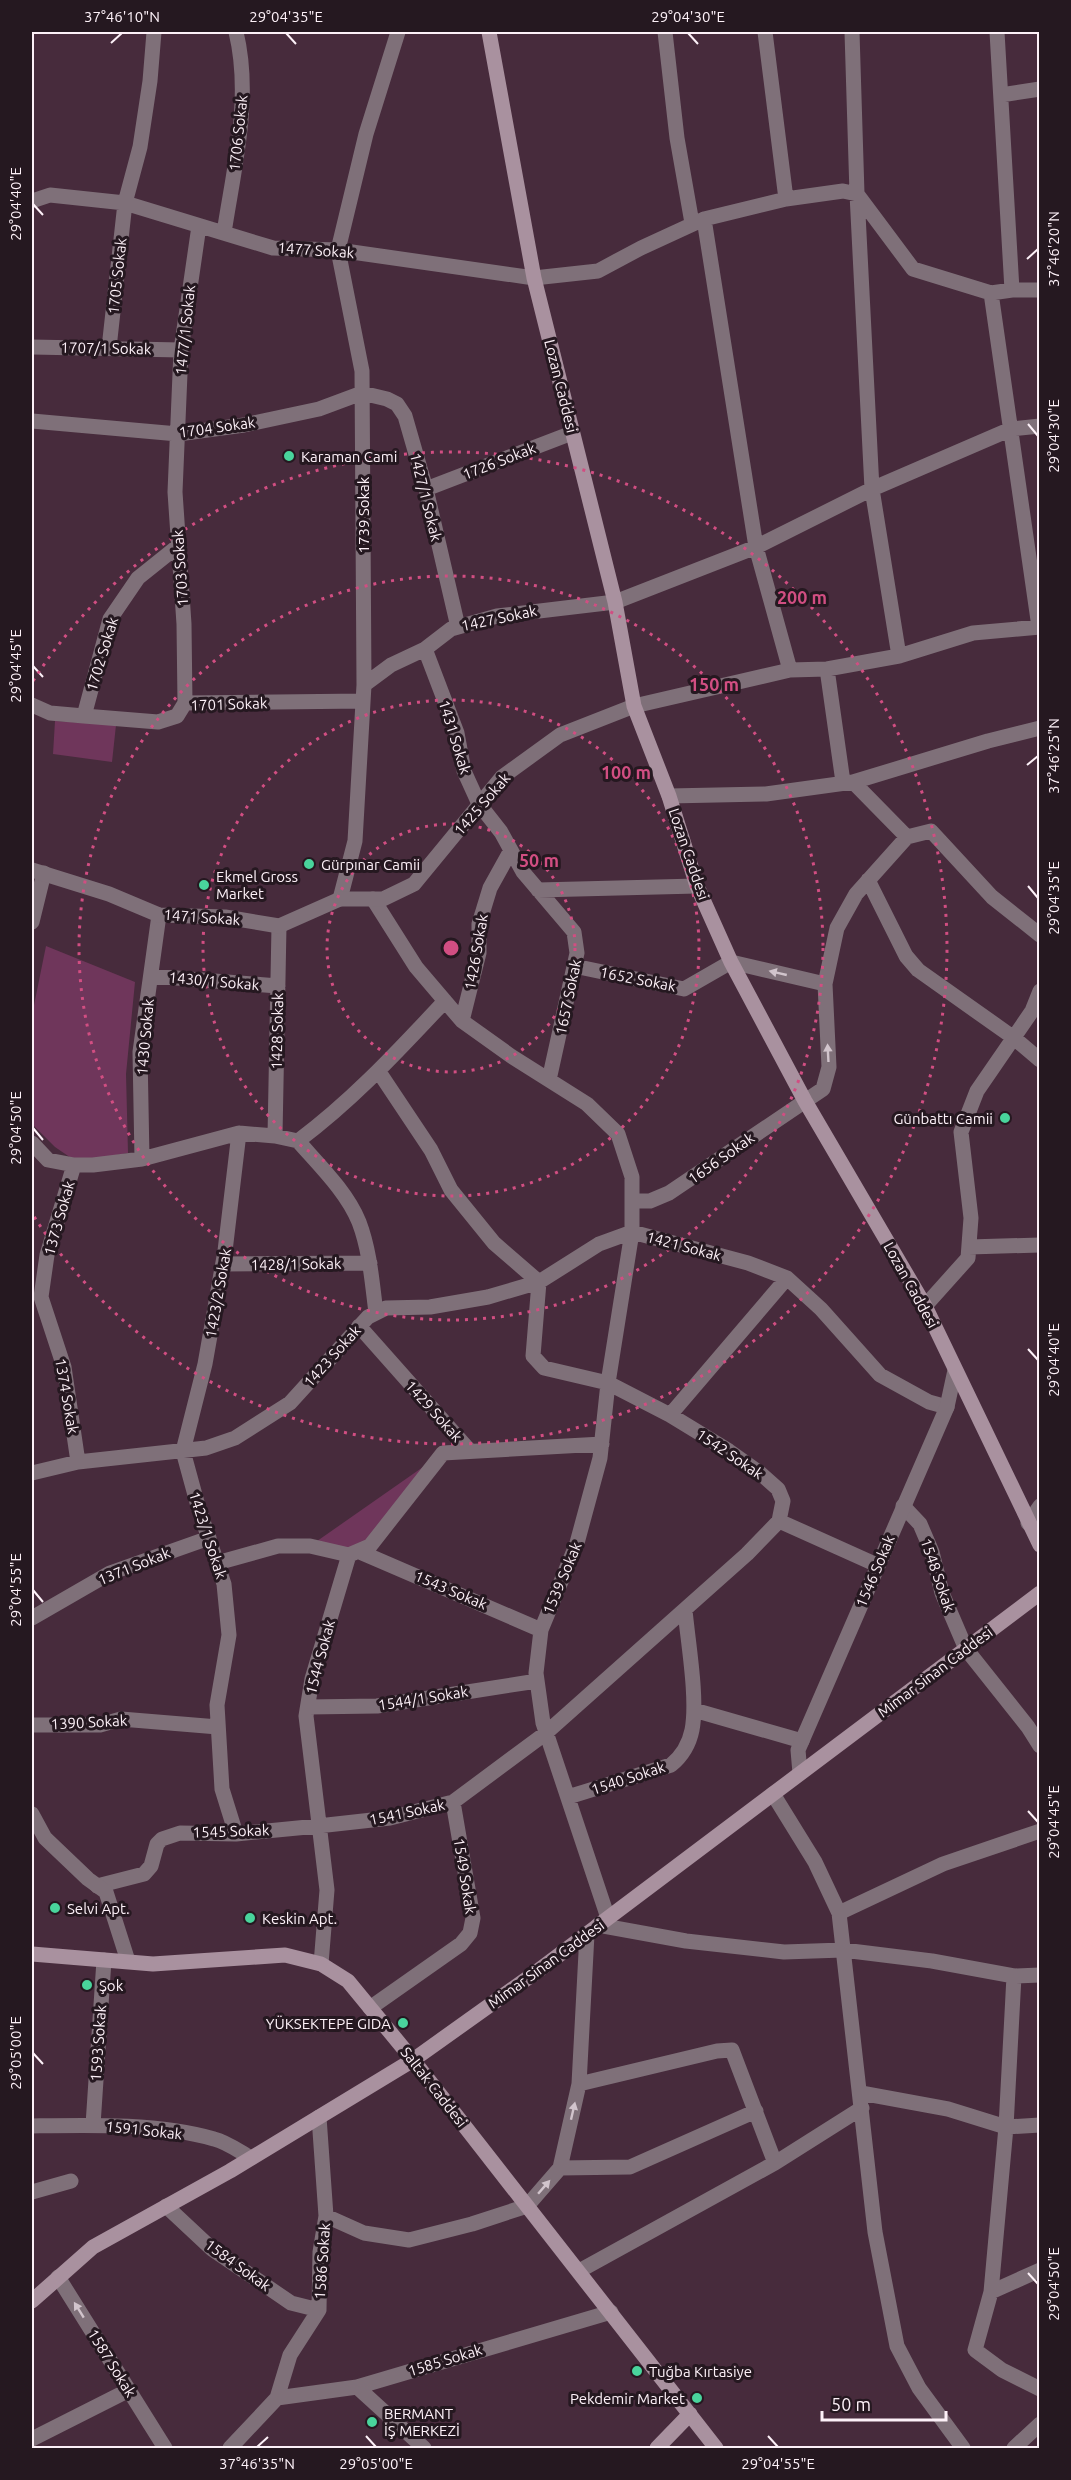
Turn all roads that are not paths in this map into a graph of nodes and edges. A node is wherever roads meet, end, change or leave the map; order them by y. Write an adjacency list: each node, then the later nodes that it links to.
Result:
1 (154, 32): 14 (street, 1705 Sokak)
2 (236, 32): 17 (street, 1706 Sokak)
3 (398, 32): 18 (street, 1739 Sokak)
4 (489, 32): 19 (main road, Lozan Caddesi)
5 (665, 32): 15 (street)
6 (765, 32): 12 (street)
7 (852, 32): 11 (street)
8 (997, 32): 10 (street)
9 (1040, 89): 10 (street)
10 (1001, 95): 20 (street)
11 (857, 194): 12 (street, 1477 Sokak); 22 (street); 33 (street)
12 (786, 199): 15 (street, 1477 Sokak)
13 (32, 201): 14 (street, 1477 Sokak)
14 (125, 203): 16 (street, 1477 Sokak); 24 (street, 1705 Sokak)
15 (698, 221): 19 (street, 1477 Sokak); 35 (street)
16 (199, 226): 17 (street, 1477 Sokak); 25 (street, 1477/1 Sokak)
17 (224, 234): 18 (street, 1477 Sokak)
18 (339, 249): 19 (street, 1477 Sokak); 26 (street, 1739 Sokak)
19 (534, 278): 30 (main road, Lozan Caddesi)
20 (1012, 290): 21 (street); 22 (street)
21 (1040, 290)
22 (991, 293): 29 (street)
23 (32, 347): 24 (street, 1707/1 Sokak)
24 (109, 348): 25 (street, 1707/1 Sokak)
25 (181, 350): 31 (street, 1477/1 Sokak)
26 (362, 393): 31 (street, 1704 Sokak); 32 (street, 1427/1 Sokak); 43 (street, 1739 Sokak)
27 (32, 421): 31 (street, 1704 Sokak)
28 (1040, 426): 29 (street, 1427 Sokak)
29 (1011, 429): 33 (street, 1427 Sokak); 38 (street)
30 (572, 433): 32 (street, 1726 Sokak); 36 (main road, Lozan Caddesi)
31 (178, 434): 34 (street, 1703 Sokak)
32 (426, 489): 37 (street, 1427/1 Sokak)
33 (872, 489): 35 (street, 1427 Sokak); 40 (street)
34 (178, 546): 45 (street, 1703 Sokak); 48 (street, 1702 Sokak)
35 (756, 547): 36 (street, 1427 Sokak); 42 (street)
36 (615, 602): 37 (street, 1427 Sokak); 47 (main road, Lozan Caddesi)
37 (458, 627): 39 (street, 1427 Sokak)
38 (1039, 627): 40 (street, 1425 Sokak)
39 (425, 649): 43 (street, 1427 Sokak); 52 (street, 1431 Sokak)
40 (899, 656): 41 (street, 1425 Sokak)
41 (827, 669): 42 (street, 1425 Sokak); 50 (street)
42 (790, 670): 47 (street, 1425 Sokak)
43 (364, 685): 44 (street, 1739 Sokak)
44 (363, 701): 45 (street, 1701 Sokak); 59 (street, 1739 Sokak)
45 (185, 703): 48 (street, 1701 Sokak)
46 (32, 705): 48 (street, 1701 Sokak)
47 (634, 706): 51 (main road, Lozan Caddesi); 52 (street, 1425 Sokak)
48 (84, 716)
49 (1040, 728): 50 (street)
50 (848, 782): 51 (street); 53 (street)
51 (669, 796): 57 (main road, Lozan Caddesi)
52 (479, 804): 54 (street, 1431 Sokak); 60 (street, 1425 Sokak)
53 (906, 837): 56 (street, 1656 Sokak); 64 (street)
54 (510, 852): 58 (street, 1657 Sokak); 72 (street, 1426 Sokak)
55 (38, 871): 61 (street, 1471 Sokak); 62 (street)
56 (868, 880): 68 (street, 1656 Sokak); 73 (street)
57 (698, 886): 58 (street); 65 (main road, Lozan Caddesi)
58 (538, 890): 66 (street, 1657 Sokak)
59 (340, 899): 60 (street); 63 (street)
60 (373, 899): 71 (street, 1421 Sokak)
61 (159, 915): 63 (street, 1471 Sokak); 67 (street, 1430 Sokak)
62 (32, 922)
63 (279, 926): 69 (street, 1428 Sokak)
64 (1040, 935)
65 (731, 962): 66 (street, 1652 Sokak); 68 (street, one-way to 65); 77 (main road, Lozan Caddesi)
66 (574, 966): 76 (street, 1657 Sokak)
67 (151, 975): 69 (street, 1430/1 Sokak); 82 (street, 1430 Sokak)
68 (825, 984): 77 (street, 1656 Sokak, one-way to 68)
69 (278, 986): 79 (street, 1428 Sokak)
70 (1040, 991): 73 (street)
71 (445, 1000): 72 (street, 1421 Sokak); 75 (street)
72 (462, 1021): 76 (street, 1421 Sokak)
73 (1014, 1038): 74 (street); 87 (street)
74 (1040, 1060)
75 (379, 1072): 80 (street); 91 (street)
76 (549, 1080): 84 (street, 1421 Sokak)
77 (805, 1101): 84 (street, 1656 Sokak); 93 (main road, Lozan Caddesi)
78 (239, 1133): 79 (street); 82 (street); 89 (street, 1423/2 Sokak)
79 (274, 1136): 80 (street)
80 (298, 1141): 88 (street)
81 (32, 1143): 83 (street)
82 (142, 1159): 83 (street)
83 (74, 1165): 92 (street, 1373 Sokak)
84 (632, 1200): 85 (street, 1421 Sokak)
85 (632, 1232): 90 (street, 1421 Sokak); 91 (street, 1423 Sokak); 97 (street, 1539 Sokak)
86 (1040, 1245): 87 (street)
87 (969, 1247): 93 (street)
88 (370, 1263): 89 (street, 1428/1 Sokak); 94 (street)
89 (223, 1264): 102 (street, 1423/2 Sokak)
90 (787, 1278): 98 (street, 1421 Sokak); 99 (street)
91 (539, 1282): 94 (street, 1423 Sokak); 97 (street, 1542 Sokak)
92 (36, 1298): 103 (street, 1374 Sokak)
93 (925, 1306): 96 (main road, Lozan Caddesi)
94 (376, 1313): 95 (street, 1423 Sokak)
95 (359, 1326): 101 (street, 1429 Sokak); 102 (street, 1423 Sokak)
96 (955, 1370): 98 (street, 1546 Sokak); 108 (main road, Lozan Caddesi)
97 (608, 1383): 99 (street, 1542 Sokak); 100 (street, 1539 Sokak)
98 (947, 1407): 105 (street, 1546 Sokak)
99 (670, 1415): 107 (street, 1542 Sokak)
100 (602, 1444): 101 (street, 1429 Sokak); 117 (street, 1539 Sokak)
101 (469, 1450): 111 (street, 1544 Sokak)
102 (183, 1451): 103 (street, 1423 Sokak); 109 (street, 1423/1 Sokak)
103 (78, 1462): 104 (street, 1423 Sokak)
104 (32, 1473)
105 (903, 1506): 113 (street, 1546 Sokak); 118 (street, 1548 Sokak)
106 (1040, 1506): 108 (street)
107 (779, 1521): 113 (street); 115 (street)
108 (1028, 1523): 110 (main road, Lozan Caddesi)
109 (209, 1538): 112 (street, 1423/1 Sokak); 116 (street, 1371 Sokak)
110 (1040, 1545)
111 (354, 1554): 112 (street, 1543 Sokak); 117 (street, 1543 Sokak); 120 (street, 1544 Sokak)
112 (217, 1563): 123 (street, 1423/1 Sokak)
113 (877, 1565): 125 (street, 1546 Sokak)
114 (1040, 1593): 118 (main road, Mimar Sinan Caddesi)
115 (685, 1610): 121 (street, 1540 Sokak); 124 (street)
116 (32, 1618)
117 (540, 1630): 119 (street, 1539 Sokak)
118 (966, 1649): 126 (street, 1548 Sokak); 127 (main road, Mimar Sinan Caddesi)
119 (537, 1681): 120 (street, 1544/1 Sokak); 124 (street, 1539 Sokak)
120 (308, 1707): 132 (street, 1544 Sokak)
121 (694, 1710): 125 (street); 129 (street, 1540 Sokak)
122 (32, 1725): 123 (street, 1390 Sokak)
123 (218, 1727): 134 (street, 1423/1 Sokak)
124 (546, 1733): 129 (street, 1539 Sokak); 130 (street, 1541 Sokak)
125 (802, 1741): 127 (street, 1546 Sokak)
126 (1040, 1746)
127 (800, 1773): 128 (main road, Mimar Sinan Caddesi)
128 (773, 1794): 136 (street); 137 (main road, Mimar Sinan Caddesi)
129 (567, 1797): 137 (street, 1539 Sokak)
130 (453, 1802): 132 (street, 1541 Sokak); 145 (street, 1549 Sokak)
131 (32, 1814): 135 (street)
132 (318, 1826): 134 (street, 1545 Sokak); 142 (street, 1544 Sokak)
133 (1040, 1831): 136 (street)
134 (236, 1834): 135 (street, 1545 Sokak)
135 (97, 1886): 141 (street)
136 (838, 1913): 138 (street)
137 (598, 1926): 138 (street); 146 (main road, Mimar Sinan Caddesi); 147 (street)
138 (843, 1950): 144 (street); 148 (street)
139 (32, 1954): 140 (main road, Saltak Caddesi)
140 (104, 1960): 141 (main road, Saltak Caddesi); 151 (street, 1593 Sokak)
141 (128, 1961): 142 (main road, Saltak Caddesi)
142 (321, 1964): 145 (main road, Saltak Caddesi)
143 (1040, 1975): 144 (street)
144 (1014, 1976): 154 (street)
145 (370, 2008): 146 (main road, Saltak Caddesi)
146 (413, 2060): 150 (main road, Mimar Sinan Caddesi); 161 (main road, Saltak Caddesi)
147 (579, 2084): 149 (street); 157 (street, one-way to 147)
148 (861, 2101): 154 (street); 156 (street); 182 (street)
149 (756, 2111): 156 (street); 157 (street)
150 (319, 2117): 155 (main road, Mimar Sinan Caddesi); 162 (street, 1586 Sokak)
151 (93, 2125): 153 (street, 1591 Sokak); 155 (street, 1591 Sokak)
152 (1040, 2125): 154 (street)
153 (32, 2126)
154 (1006, 2127): 166 (street)
155 (251, 2158): 160 (main road, Mimar Sinan Caddesi)
156 (775, 2163): 164 (street)
157 (560, 2168): 161 (street, one-way to 157)
158 (71, 2181): 159 (street)
159 (32, 2192)
160 (166, 2206): 165 (main road, Mimar Sinan Caddesi); 168 (street, 1584 Sokak)
161 (527, 2206): 162 (street); 164 (main road, Saltak Caddesi)
162 (326, 2216): 168 (street, 1586 Sokak)
163 (1040, 2270): 166 (street)
164 (579, 2271): 169 (main road, Saltak Caddesi)
165 (58, 2277): 167 (main road, Mimar Sinan Caddesi); 172 (street, 1587 Sokak, one-way to 165)
166 (991, 2292): 171 (street)
167 (32, 2301)
168 (319, 2310): 173 (street, 1586 Sokak)
169 (611, 2312): 170 (street, 1585 Sokak); 174 (main road, Saltak Caddesi)
170 (357, 2387): 173 (street, 1585 Sokak); 179 (street)
171 (1040, 2389)
172 (129, 2390): 176 (street); 177 (street, 1587 Sokak)
173 (277, 2398): 178 (street, 1586 Sokak)
174 (690, 2414): 180 (main road); 181 (main road, Saltak Caddesi)
175 (1040, 2424): 183 (street)
176 (32, 2439)
177 (165, 2448)
178 (230, 2448)
179 (424, 2448)
180 (657, 2448)
181 (716, 2448)
182 (963, 2448)
183 (1014, 2448)

